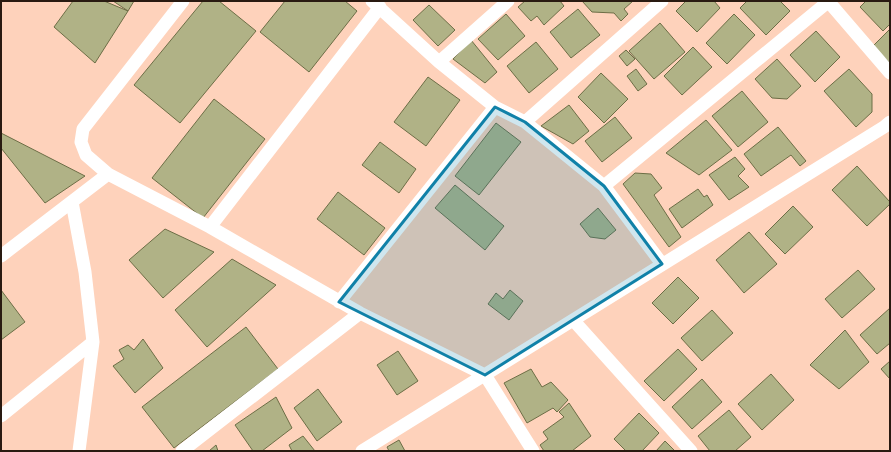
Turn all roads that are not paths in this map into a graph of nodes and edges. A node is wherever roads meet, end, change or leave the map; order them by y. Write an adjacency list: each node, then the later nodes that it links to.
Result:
1 (183, 1): 11 (street)
2 (508, 1): 6 (street)
3 (662, 1): 9 (street)
4 (829, 1): 7 (street); 12 (street)
5 (376, 4): 6 (street); 14 (street)
6 (439, 62): 8 (street)
7 (890, 73)
8 (495, 107): 9 (street); 17 (street)
9 (525, 122): 12 (street)
10 (890, 122): 16 (street)
11 (108, 174): 13 (street); 14 (street)
12 (604, 186): 16 (street)
13 (72, 202): 15 (street); 20 (street)
14 (210, 227): 17 (street)
15 (1, 256)
16 (662, 264): 19 (street)
17 (339, 302): 18 (street)
18 (360, 313): 21 (street); 24 (street)
19 (574, 321): 21 (street); 27 (street)
20 (93, 342): 22 (street); 23 (street)
21 (485, 375): 25 (street); 26 (street)
22 (1, 416)
23 (79, 451)
24 (182, 451)
25 (362, 451)
26 (533, 451)
27 (691, 451)

